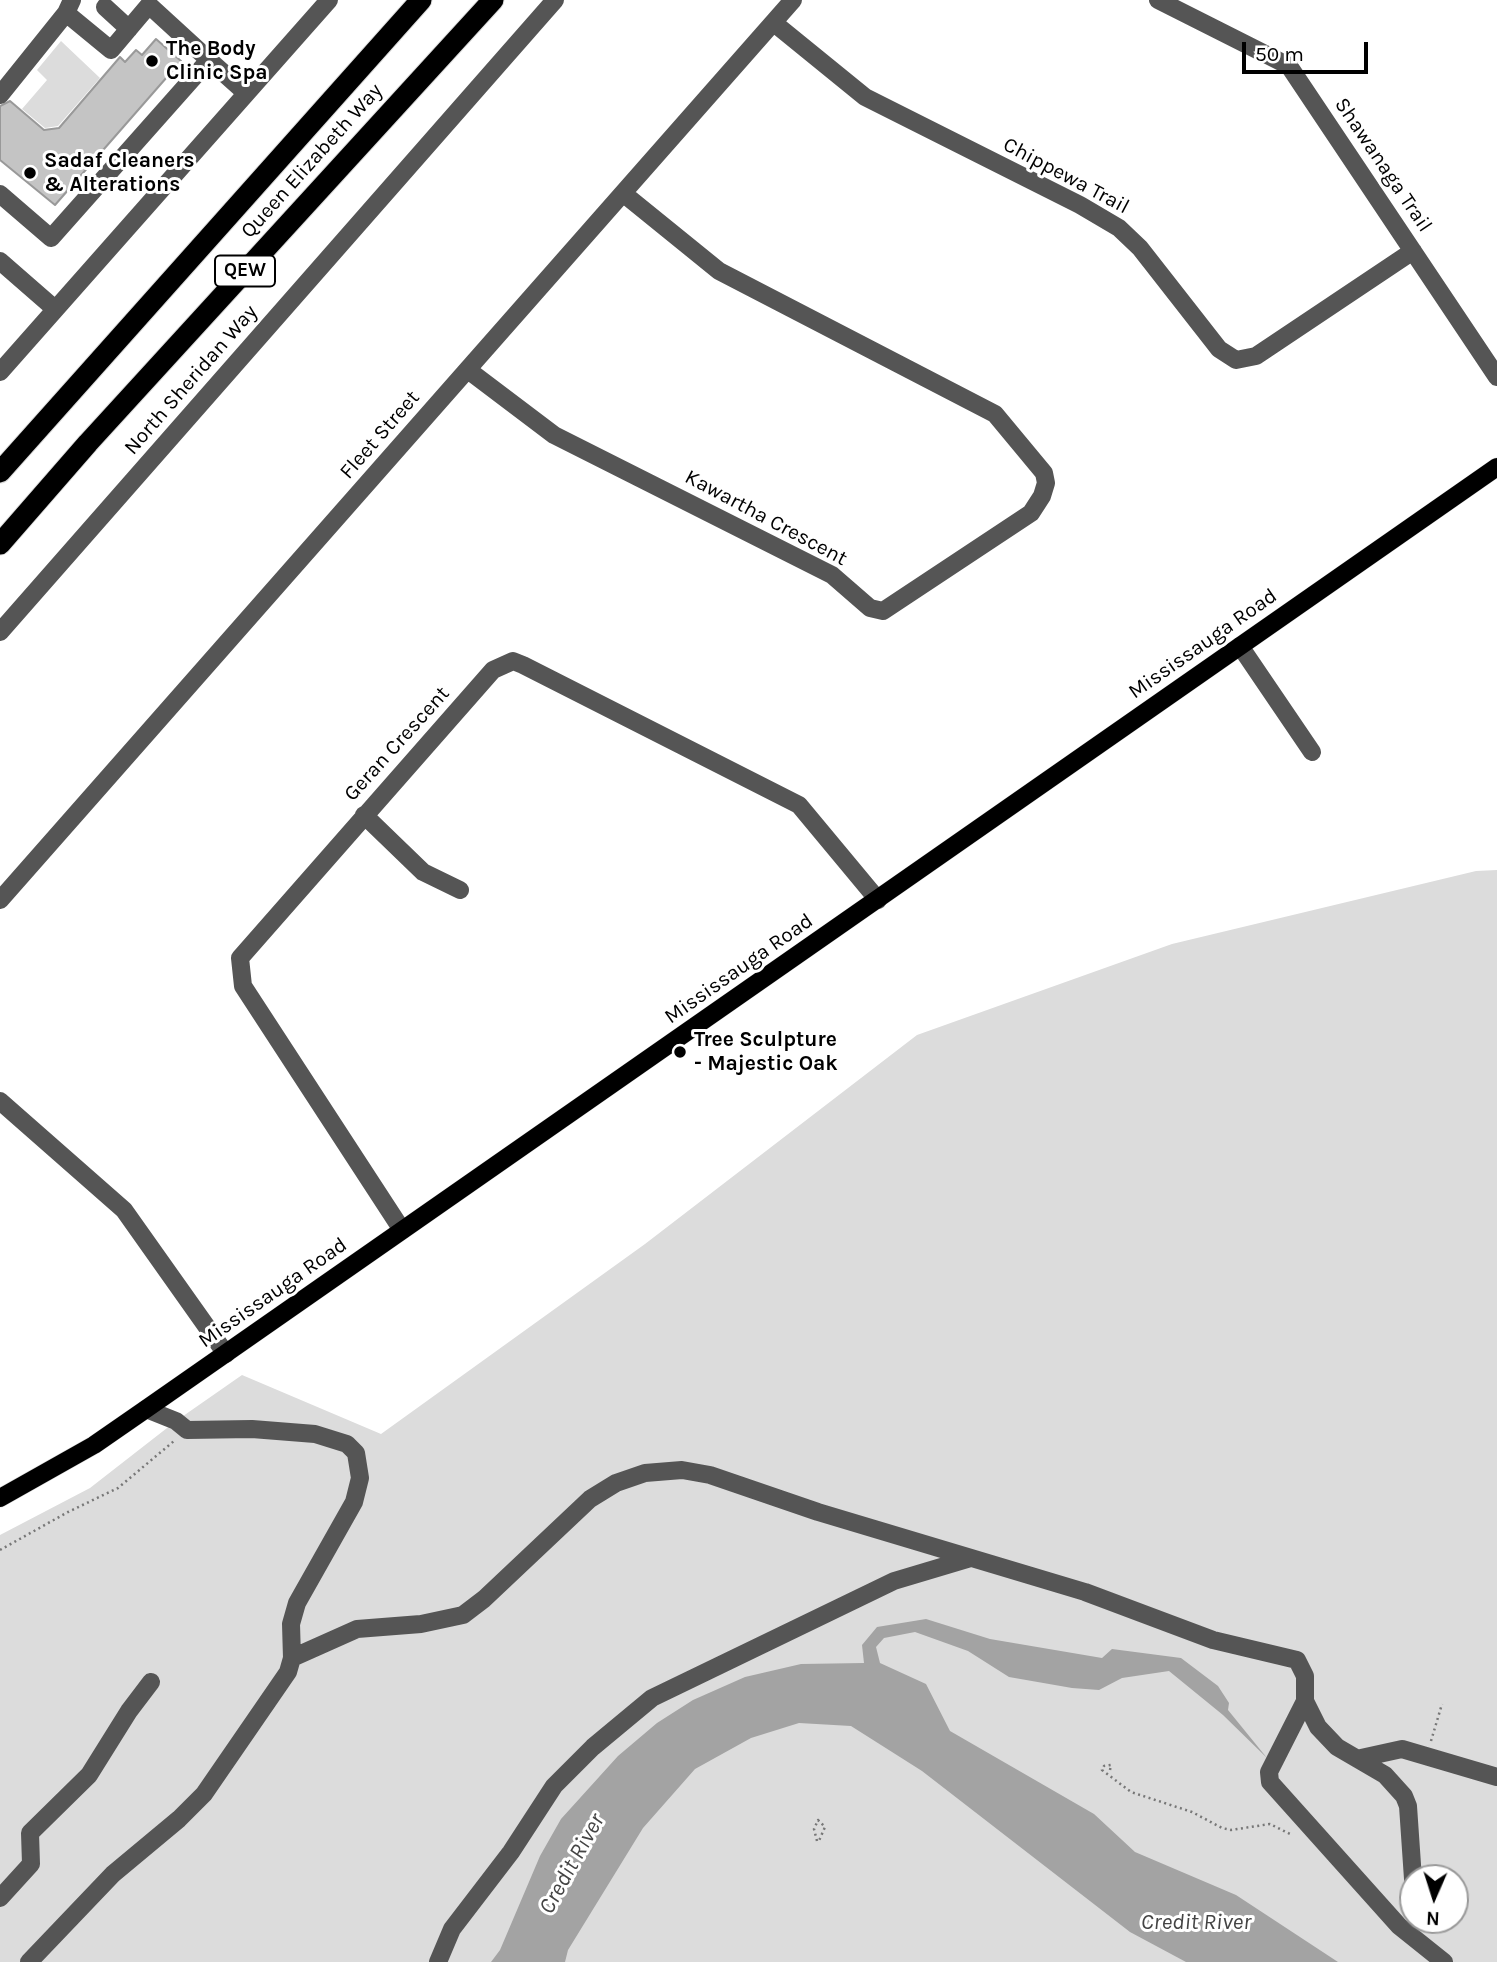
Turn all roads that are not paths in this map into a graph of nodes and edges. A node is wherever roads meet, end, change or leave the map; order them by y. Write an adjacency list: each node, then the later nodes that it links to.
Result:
1 (329, 0): 12 (street)
2 (421, 0): 23 (highway, Queen Elizabeth Way / QEW)
3 (493, 0): 24 (highway, Queen Elizabeth Way / QEW)
4 (555, 0): 25 (street, North Sheridan Way)
5 (793, 0): 9 (street, Fleet Street)
6 (1158, 0): 16 (street, Shawanaga Trail)
7 (69, 6): 10 (street); 13 (street)
8 (105, 7): 10 (street)
9 (774, 23): 15 (street, Fleet Street); 16 (street, Chippewa Trail)
10 (129, 29): 11 (street)
11 (209, 60): 12 (street); 14 (street)
12 (246, 93): 18 (street)
13 (0, 95)
14 (0, 194)
15 (624, 194): 19 (street, Fleet Street); 19 (street, Kawartha Crescent)
16 (1413, 251): 21 (street, Shawanaga Trail)
17 (0, 261): 18 (street)
18 (55, 309): 20 (street)
19 (468, 370): 30 (street, Fleet Street)
20 (0, 372)
21 (1497, 377)
22 (1497, 467): 26 (main road, Mississauga Road)
23 (0, 472)
24 (0, 544)
25 (0, 632)
26 (1240, 646): 27 (street); 31 (main road, Mississauga Road)
27 (1312, 752)
28 (364, 815): 29 (street); 31 (street, Geran Crescent); 33 (street, Geran Crescent)
29 (460, 890)
30 (0, 900)
31 (878, 900): 33 (main road, Mississauga Road)
32 (0, 1101): 34 (street)
33 (402, 1230): 34 (main road, Mississauga Road)
34 (226, 1354): 35 (main road, Mississauga Road)
35 (146, 1409): 36 (main road, Mississauga Road); 38 (street)
36 (0, 1498)
37 (971, 1558): 38 (street); 40 (street); 48 (street)
38 (292, 1658): 47 (street)
39 (152, 1682): 44 (street)
40 (1305, 1701): 41 (street); 46 (street)
41 (1360, 1758): 42 (street); 43 (street)
42 (1497, 1777)
43 (1411, 1864)
44 (0, 1898)
45 (1420, 1934): 46 (street)
46 (1441, 1960)
47 (29, 1962)
48 (438, 1962)

